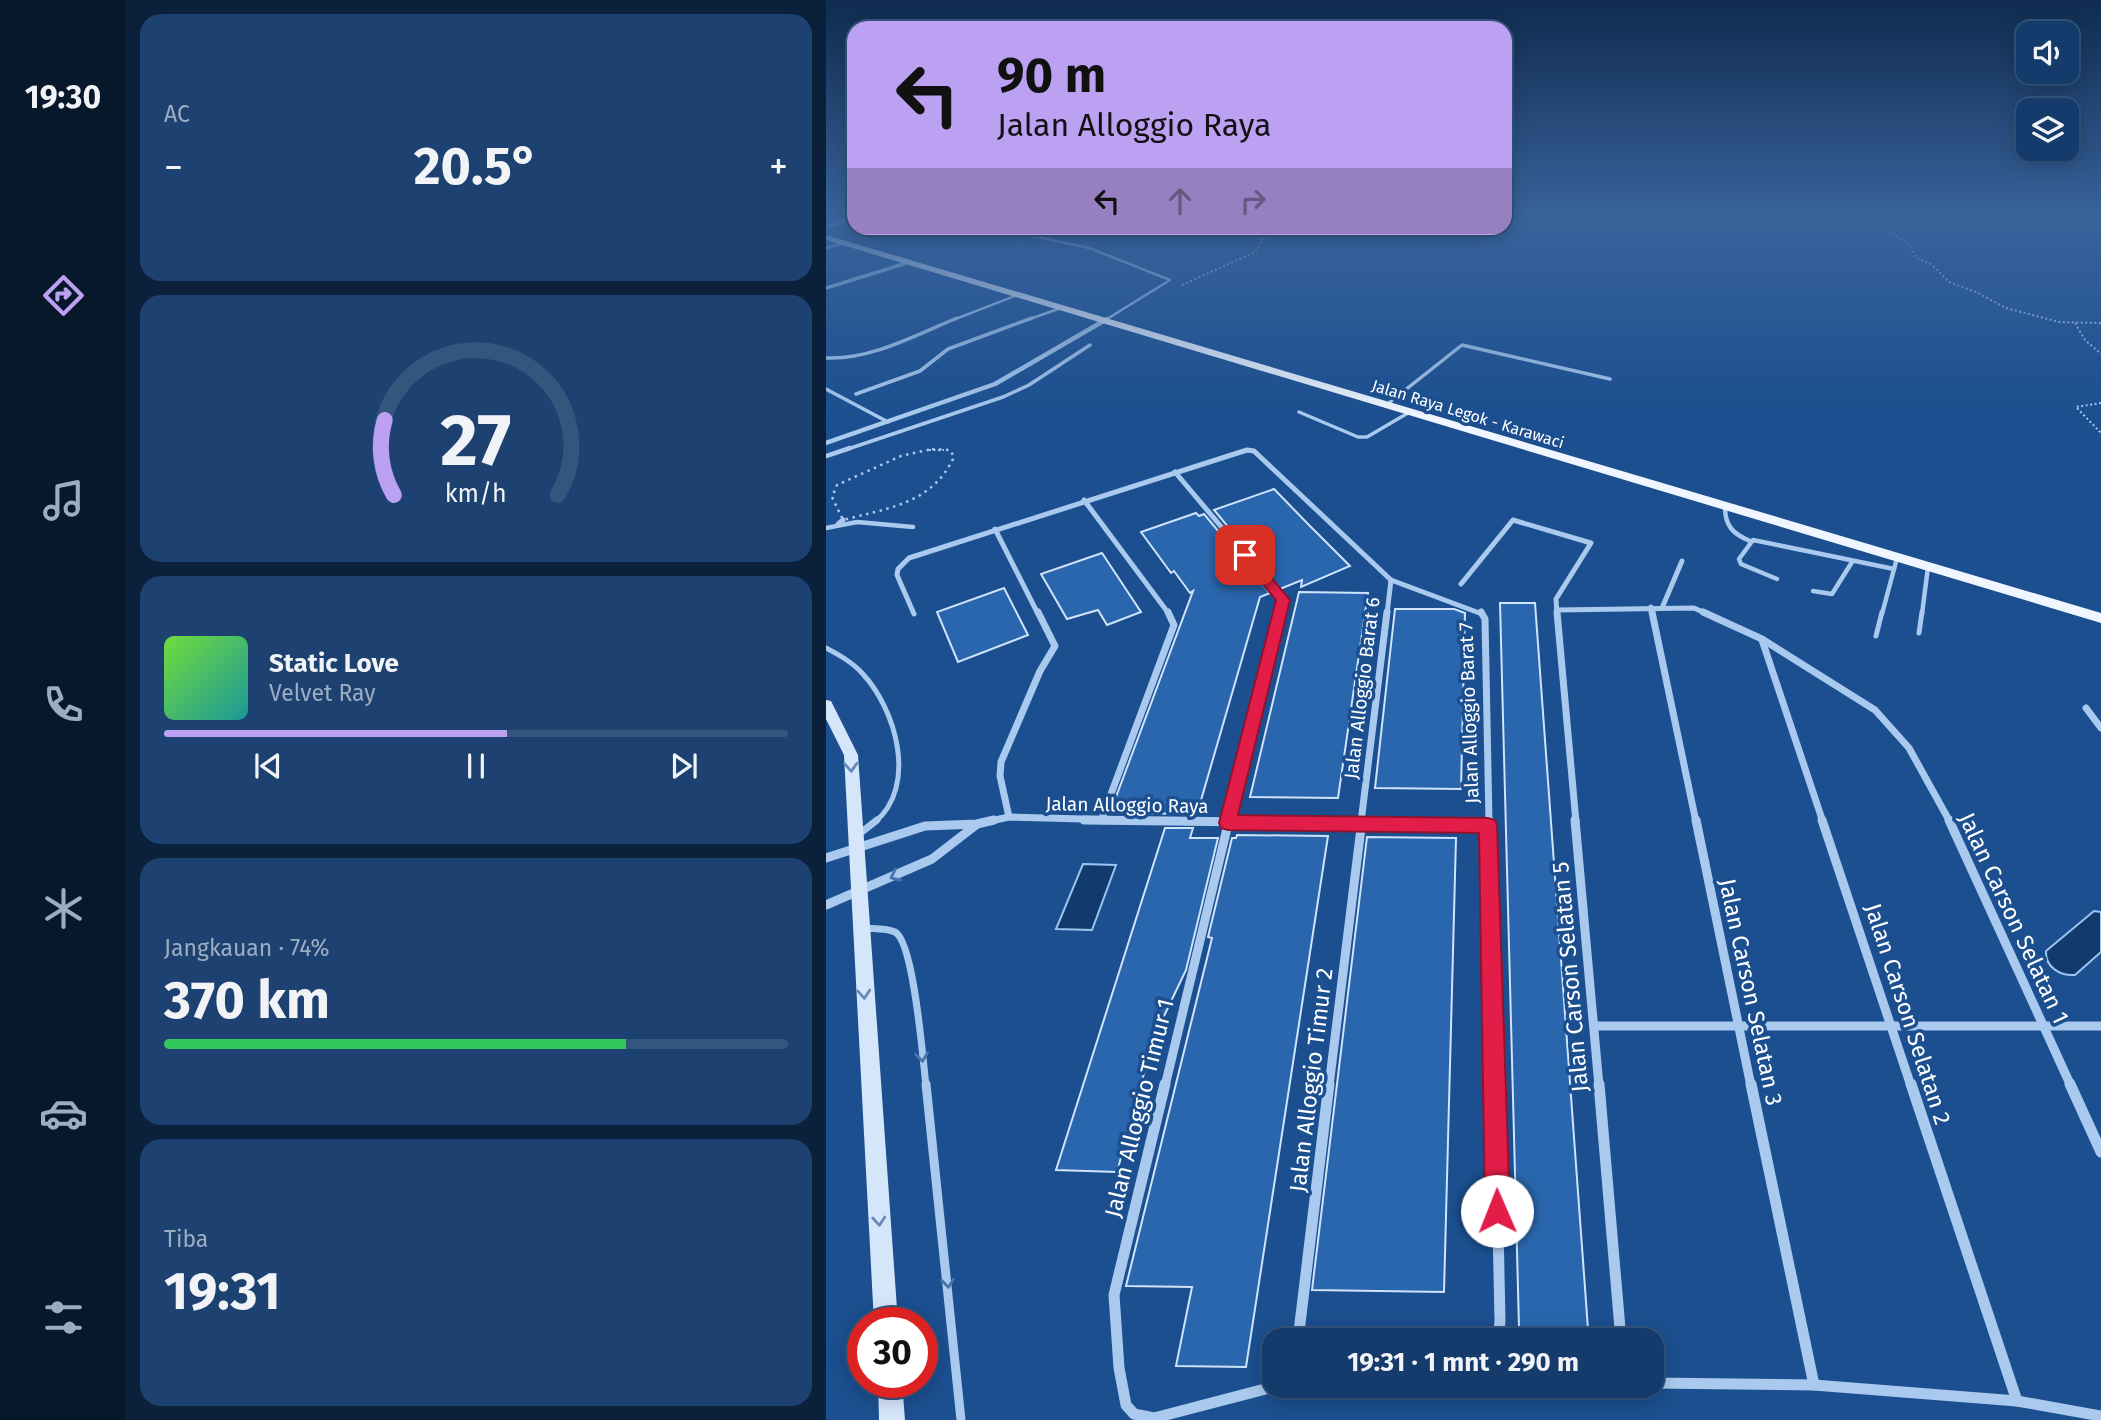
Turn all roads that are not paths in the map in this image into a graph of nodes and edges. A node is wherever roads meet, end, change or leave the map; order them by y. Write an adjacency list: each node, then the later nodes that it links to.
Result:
1 (983, 283): 3 (main road, Jalan Raya Legok - Karawaci)
2 (1165, 283): 5 (lane)
3 (1020, 294): 4 (main road, Jalan Raya Legok - Karawaci); 7 (lane)
4 (1063, 307): 5 (main road, Jalan Raya Legok - Karawaci); 10 (lane)
5 (1107, 319): 11 (main road, Jalan Raya Legok - Karawaci); 14 (street)
6 (1090, 345): 16 (lane)
7 (826, 358)
8 (1610, 379): 11 (lane)
9 (826, 389): 14 (lane)
10 (856, 394)
11 (1385, 406): 13 (main road, Jalan Raya Legok - Karawaci)
12 (1299, 412): 13 (lane)
13 (1408, 413): 19 (main road, Jalan Raya Legok - Karawaci)
14 (888, 422): 15 (street)
15 (826, 443)
16 (826, 456)
17 (1175, 472): 18 (street); 29 (street, Jalan Alloggio Barat 6); 46 (street, Jalan Alloggio Timur 1)
18 (1084, 500): 22 (street); 45 (street)
19 (1725, 507): 23 (lane); 26 (main road, Jalan Raya Legok - Karawaci)
20 (913, 527): 21 (lane)
21 (826, 528)
22 (995, 529): 35 (street); 44 (street)
23 (1750, 541): 25 (lane); 28 (lane)
24 (1682, 561): 33 (street)
25 (1852, 562): 26 (lane); 31 (lane)
26 (1895, 564): 27 (main road, Jalan Raya Legok - Karawaci); 38 (lane)
27 (1928, 567): 36 (main road, Jalan Raya Legok - Karawaci); 37 (lane)
28 (1777, 579)
29 (1391, 580): 48 (street, Jalan Alloggio Barat 6); 49 (street, Jalan Alloggio Barat 7)
30 (1461, 584): 34 (street)
31 (1813, 591)
32 (1651, 607): 33 (street, Jalan Carson Selatan 1); 34 (street, Jalan Carson Selatan 1); 59 (street, Jalan Carson Selatan 3)
33 (1662, 608): 39 (street, Jalan Carson Selatan 1)
34 (1558, 610): 57 (street, Jalan Carson Selatan 5)
35 (914, 614)
36 (2101, 618)
37 (1919, 633)
38 (1876, 636)
39 (1762, 639): 55 (street, Jalan Carson Selatan 2); 56 (street, Jalan Carson Selatan 1)
40 (826, 648): 50 (lane)
41 (826, 705): 50 (street, one-way to 50)
42 (2086, 708): 43 (street)
43 (2101, 728)
44 (1009, 817): 45 (street, Jalan Alloggio Raya); 47 (street, Jalan Alloggio Raya)
45 (1101, 821): 46 (street, Jalan Alloggio Raya)
46 (1228, 823): 48 (street, Jalan Alloggio Raya); 67 (street, Jalan Alloggio Timur 1)
47 (977, 824): 50 (street, Jalan Alloggio Raya); 52 (street, Jalan Alloggio Raya, one-way to 52)
48 (1361, 824): 49 (street, Jalan Alloggio Raya); 62 (street, Jalan Alloggio Timur 2)
49 (1488, 825): 63 (street)
50 (855, 842): 51 (street, Jalan Alloggio Raya); 52 (street)
51 (826, 858)
52 (858, 893): 53 (street, Jalan Alloggio Raya); 54 (street)
53 (826, 905)
54 (860, 927): 61 (street, one-way to 61); 72 (lane, one-way to 72)
55 (1891, 1024): 56 (street); 59 (street); 69 (street, Jalan Carson Selatan 2)
56 (2043, 1025): 58 (street); 60 (street, Jalan Carson Selatan 1)
57 (1594, 1026): 59 (street); 64 (street, Jalan Carson Selatan 5)
58 (2101, 1026)
59 (1739, 1027): 66 (street, Jalan Carson Selatan 3)
60 (2101, 1152)
61 (885, 1307)
62 (1299, 1328)
63 (1498, 1328)
64 (1620, 1328)
65 (1664, 1383): 66 (street)
66 (1814, 1385): 69 (street)
67 (1262, 1390)
68 (891, 1398): 71 (street)
69 (2017, 1401): 70 (street)
70 (2101, 1416)
71 (892, 1420)
72 (961, 1420)

